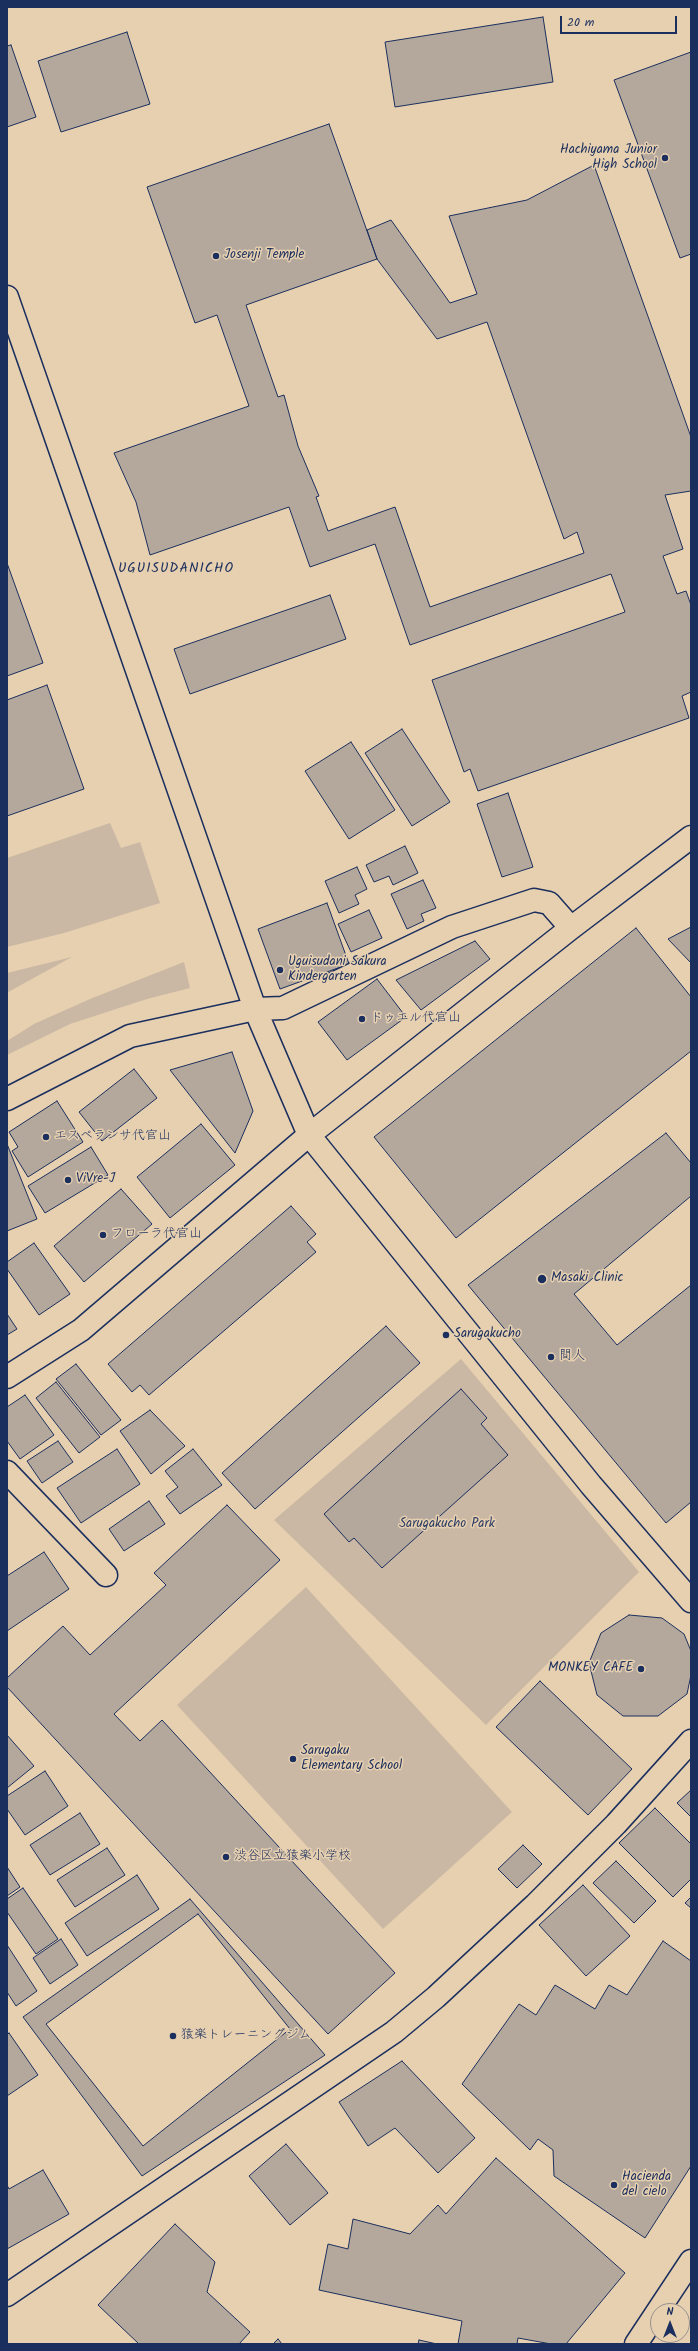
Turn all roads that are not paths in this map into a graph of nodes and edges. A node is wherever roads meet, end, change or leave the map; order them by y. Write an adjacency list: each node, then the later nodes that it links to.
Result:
1 (7, 297): 6 (street)
2 (691, 837): 4 (street)
3 (691, 850): 4 (street)
4 (663, 860): 5 (street)
5 (571, 928): 6 (street); 8 (street)
6 (255, 1009): 7 (street); 8 (street)
7 (7, 1099)
8 (309, 1135): 9 (street); 12 (street)
9 (7, 1377)
10 (7, 1472): 11 (street)
11 (106, 1574)
12 (691, 1601)
13 (691, 1741): 15 (street)
14 (691, 2261): 16 (street)
15 (7, 2295)
16 (636, 2344)

